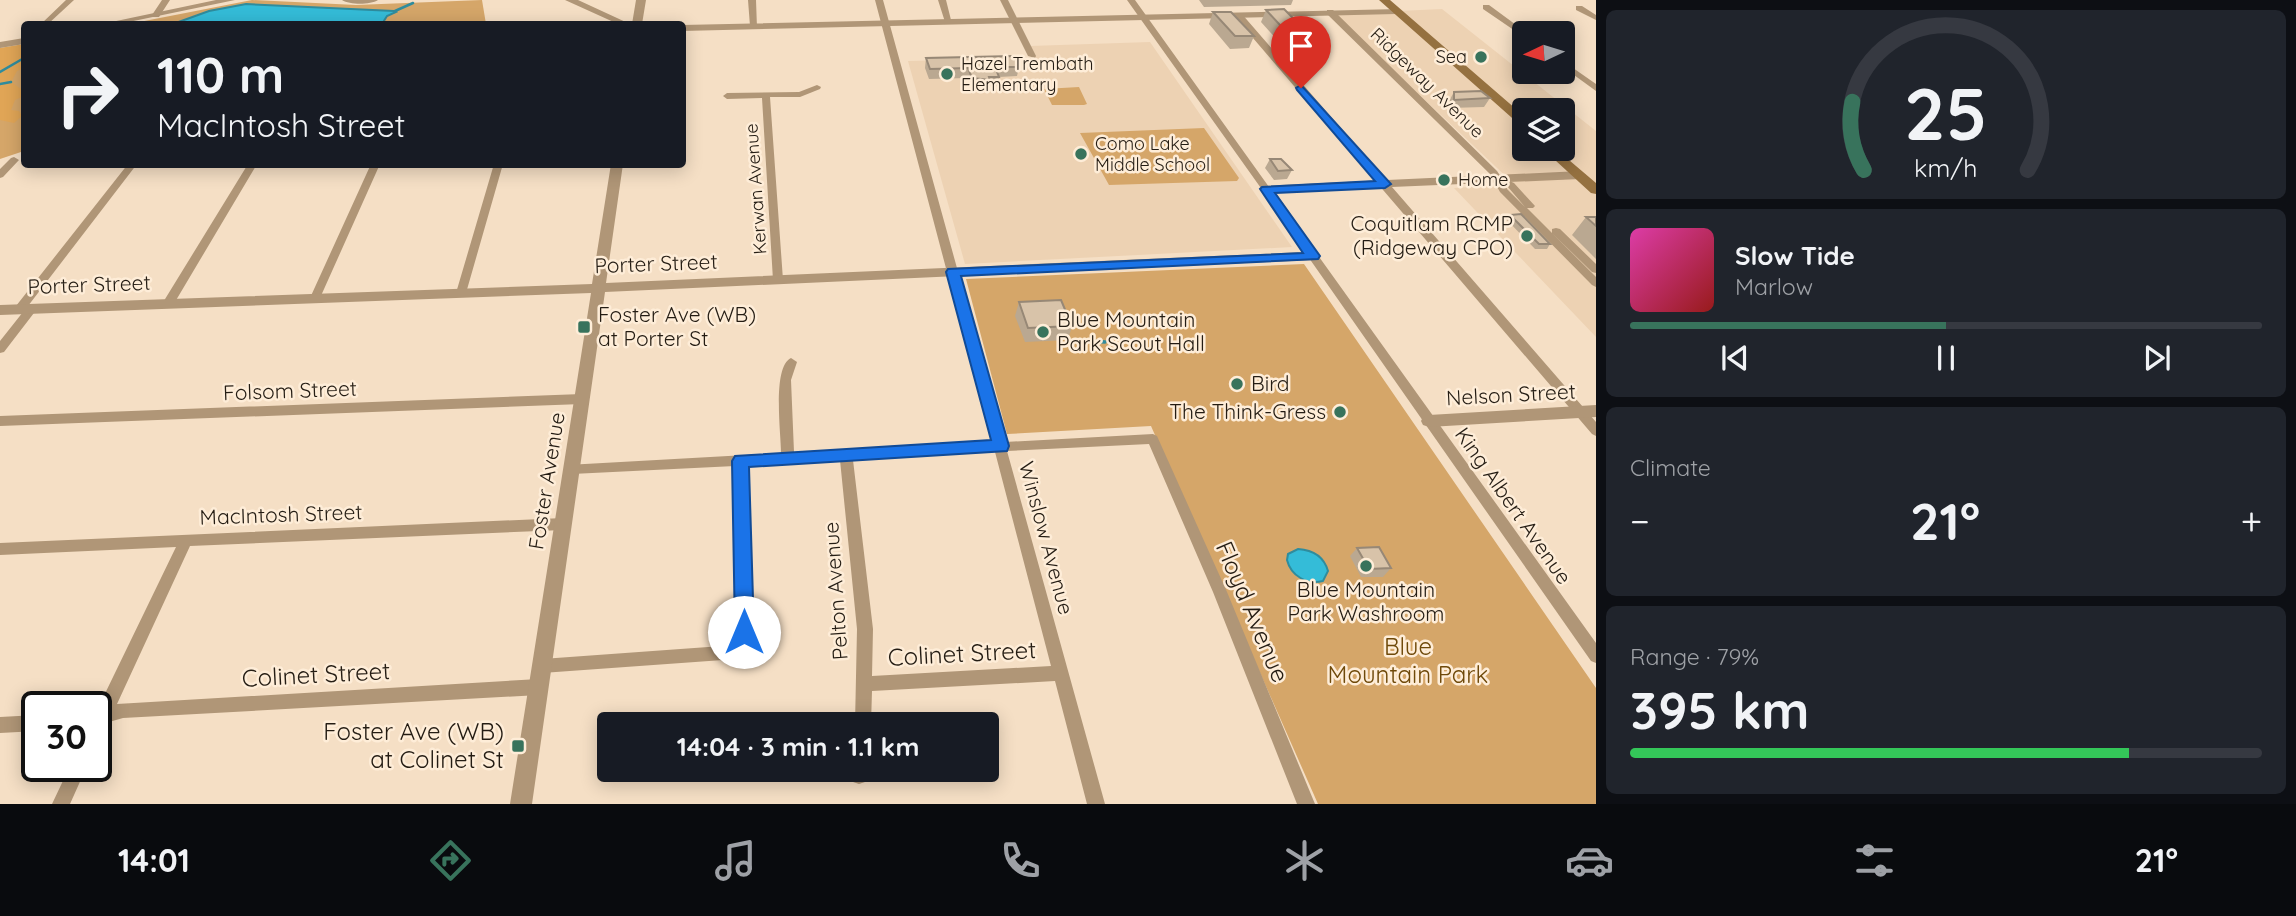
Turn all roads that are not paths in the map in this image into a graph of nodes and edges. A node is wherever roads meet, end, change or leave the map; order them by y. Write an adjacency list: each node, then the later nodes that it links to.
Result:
1 (71, 0): 23 (street)
2 (166, 0): 18 (street)
3 (230, 0): 18 (street)
4 (346, 0): 5 (street)
5 (373, 0)
6 (570, 0): 25 (street)
7 (641, 0): 26 (street)
8 (752, 0): 29 (street)
9 (879, 0): 28 (street, Winslow Avenue)
10 (942, 0): 27 (street)
11 (1004, 0): 22 (street)
12 (1131, 0): 20 (street, King Albert Avenue)
13 (1384, 0): 16 (main road)
14 (1486, 8): 30 (street)
15 (1580, 8): 21 (street)
16 (1396, 11): 17 (street); 40 (main road)
17 (1330, 12): 19 (street); 51 (street, Ridgeway Avenue)
18 (156, 15): 24 (street)
19 (1237, 15): 20 (street); 52 (street)
20 (1144, 17): 22 (street); 53 (street, King Albert Avenue)
21 (1596, 18)
22 (1014, 20): 27 (street); 34 (street)
23 (47, 21)
24 (123, 21)
25 (618, 21)
26 (638, 21)
27 (949, 22): 28 (street)
28 (885, 23): 29 (street); 57 (street, Winslow Avenue)
29 (754, 26): 31 (street)
30 (1512, 26)
31 (686, 28)
32 (21, 42): 33 (street)
33 (0, 45)
34 (1032, 56)
35 (1575, 72): 37 (street)
36 (817, 87): 39 (street)
37 (1596, 88)
38 (727, 96): 39 (street)
39 (766, 96): 58 (street, Kerwan Avenue)
40 (1512, 112)
41 (15, 160): 49 (street)
42 (1567, 161): 50 (main road)
43 (1573, 161): 50 (main road)
44 (130, 168): 64 (street)
45 (251, 168): 63 (street)
46 (374, 168): 62 (street)
47 (498, 168): 61 (street)
48 (617, 168): 60 (street, Foster Avenue)
49 (0, 175)
50 (1590, 177): 51 (street); 54 (main road)
51 (1499, 179): 52 (street); 56 (street, Ridgeway Avenue); 59 (street, Ridgeway Avenue)
52 (1385, 184): 53 (street); 69 (street)
53 (1266, 189): 55 (street, King Albert Avenue)
54 (1596, 190)
55 (1313, 256): 57 (street, Porter Street); 71 (street, King Albert Avenue)
56 (1596, 270)
57 (953, 272): 58 (street, Porter Street); 73 (street, Winslow Avenue)
58 (778, 280): 60 (street, Porter Street)
59 (1596, 283)
60 (599, 288): 61 (street, Porter Street); 68 (street, Foster Avenue)
61 (461, 293): 62 (street, Porter Street)
62 (315, 298): 63 (street, Porter Street)
63 (167, 304): 64 (street, Porter Street)
64 (25, 309): 65 (street, Porter Street); 66 (street)
65 (0, 310)
66 (0, 349)
67 (791, 362): 75 (street)
68 (582, 399): 70 (street, Folsom Street); 77 (street, Foster Avenue)
69 (1588, 412): 71 (street, Nelson Street); 72 (street)
70 (0, 421)
71 (1429, 421): 81 (street, King Albert Avenue)
72 (1596, 430)
73 (1001, 446): 74 (street); 83 (street, Winslow Avenue); 95 (street, Floyd Avenue)
74 (846, 455): 75 (street); 84 (street, Pelton Avenue)
75 (788, 458): 76 (street)
76 (741, 461): 77 (street); 82 (street)
77 (572, 469): 78 (street, Foster Avenue)
78 (563, 524): 79 (street, MacIntosh Street); 82 (street, Foster Avenue)
79 (186, 540): 80 (street, MacIntosh Street); 86 (street)
80 (0, 549)
81 (1596, 656)
82 (542, 666): 85 (street, Foster Avenue)
83 (1062, 673): 84 (street, Colinet Street); 94 (street, Winslow Avenue)
84 (864, 684): 87 (street, Pelton Avenue)
85 (539, 687): 88 (street, Colinet Street); 93 (street, Foster Avenue)
86 (112, 691)
87 (863, 712)
88 (112, 713)
89 (21, 724): 90 (street)
90 (0, 725)
91 (71, 782): 92 (street)
92 (61, 804)
93 (521, 804)
94 (1096, 804)
95 (1306, 804)

